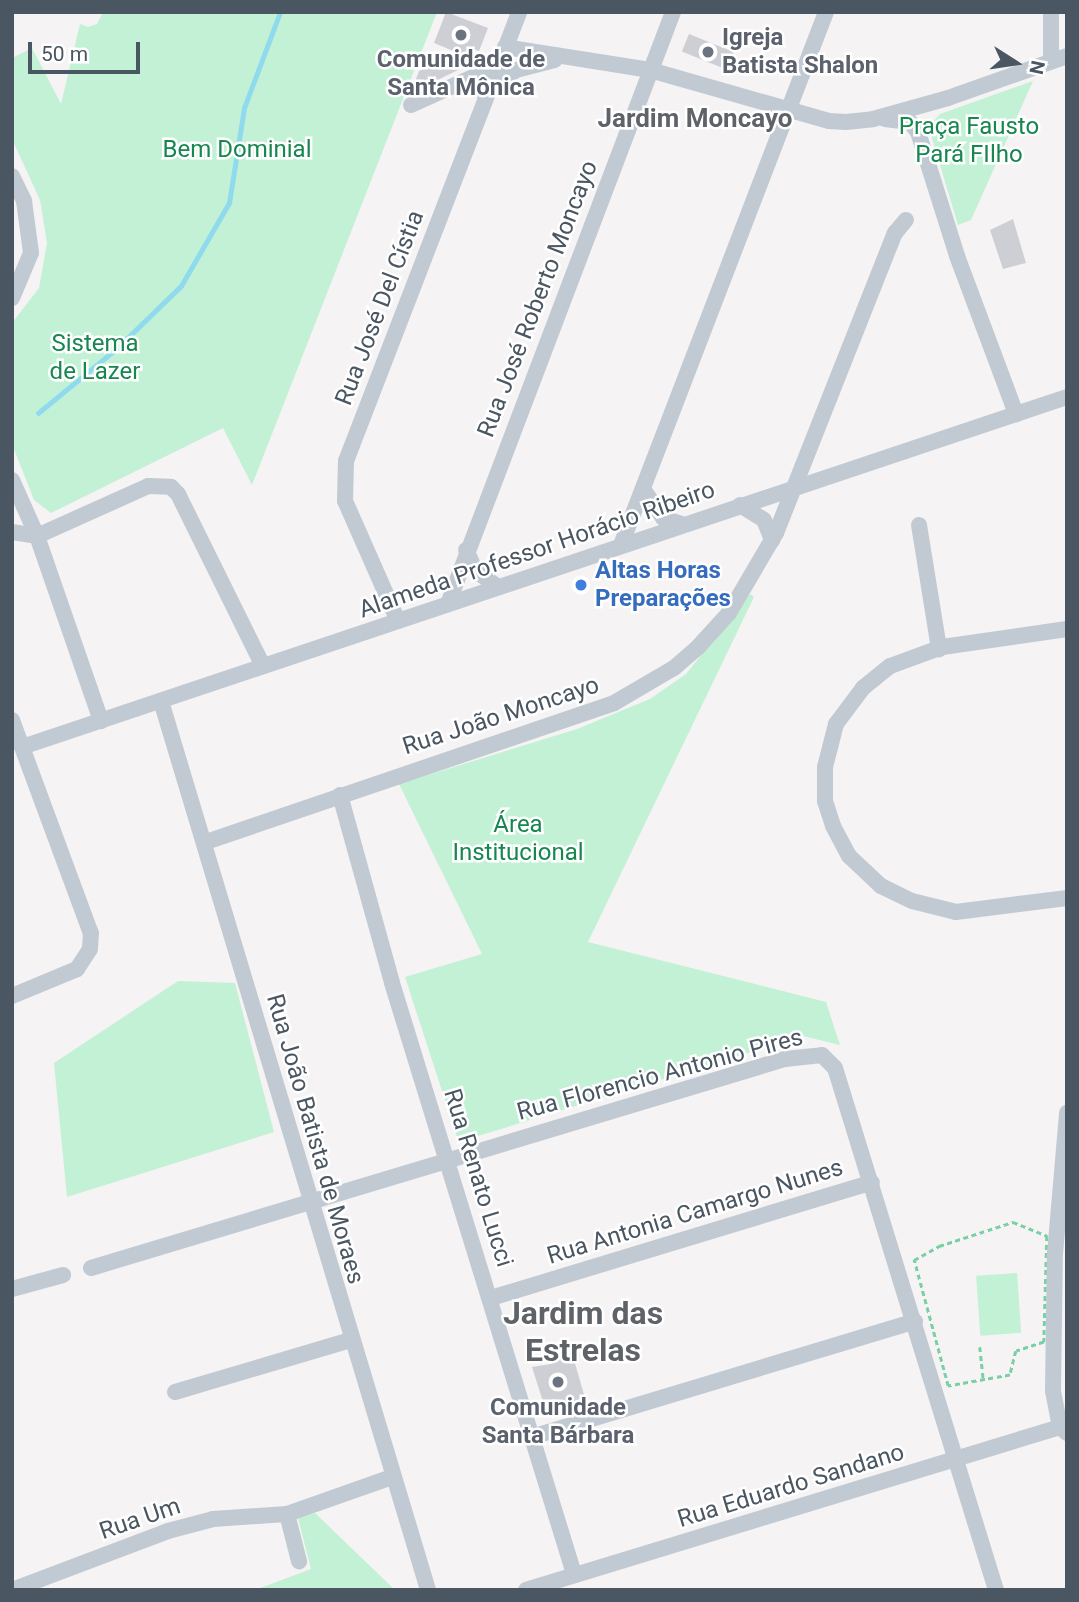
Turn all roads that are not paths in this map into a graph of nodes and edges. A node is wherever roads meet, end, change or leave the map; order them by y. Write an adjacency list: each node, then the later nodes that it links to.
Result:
1 (519, 12): 5 (street, Rua José Del Cístia)
2 (673, 12): 9 (street, Rua José Roberto Moncayo)
3 (826, 12): 14 (street)
4 (1051, 12): 7 (street)
5 (505, 47): 6 (street); 8 (street, Rua José Del Cístia)
6 (564, 58): 9 (street); 11 (street)
7 (1059, 58): 12 (street)
8 (497, 66): 10 (street); 11 (street, Rua José Del Cístia)
9 (650, 70): 14 (street); 33 (street, Rua José Roberto Moncayo)
10 (456, 87): 11 (street); 13 (street); 15 (street)
11 (488, 91): 15 (street, Rua José Del Cístia)
12 (947, 98): 16 (street); 17 (street)
13 (411, 105)
14 (787, 110): 16 (street); 25 (street)
15 (479, 115): 36 (street, Rua José Del Cístia)
16 (873, 119): 17 (street)
17 (918, 132): 22 (street)
18 (12, 176): 20 (street)
19 (906, 220): 24 (street, Rua João Moncayo)
20 (12, 298)
21 (1067, 397): 22 (street, Alameda Professor Horácio Ribeiro)
22 (1016, 414): 24 (street, Alameda Professor Horácio Ribeiro)
23 (12, 480): 30 (street)
24 (796, 486): 26 (street, Alameda Professor Horácio Ribeiro); 31 (street, Rua João Moncayo)
25 (643, 489): 27 (street); 32 (street)
26 (740, 505): 27 (street, Alameda Professor Horácio Ribeiro); 31 (street)
27 (682, 524): 32 (street, Alameda Professor Horácio Ribeiro)
28 (919, 525): 38 (street)
29 (12, 532): 30 (street)
30 (37, 536): 39 (street); 42 (street)
31 (772, 540): 44 (street, Rua João Moncayo)
32 (621, 545): 34 (street, Alameda Professor Horácio Ribeiro)
33 (466, 550): 34 (street); 35 (street, Rua José Roberto Moncayo)
34 (498, 586): 35 (street, Alameda Professor Horácio Ribeiro)
35 (447, 604): 36 (street, Alameda Professor Horácio Ribeiro)
36 (398, 621): 39 (street, Alameda Professor Horácio Ribeiro)
37 (1067, 629): 38 (street)
38 (939, 649): 46 (street)
39 (263, 666): 40 (street, Alameda Professor Horácio Ribeiro)
40 (162, 701): 42 (street, Alameda Professor Horácio Ribeiro); 45 (street, Rua João Batista de Moraes)
41 (12, 720): 43 (street)
42 (102, 721): 43 (street, Alameda Professor Horácio Ribeiro)
43 (22, 747): 47 (street)
44 (340, 795): 45 (street, Rua João Moncayo); 49 (street, Rua Renato Lucci)
45 (206, 842): 51 (street, Rua João Batista de Moraes)
46 (1067, 898)
47 (12, 996)
48 (1067, 1113): 52 (street)
49 (448, 1158): 50 (street, Rua Florencio Antonio Pires); 51 (street, Rua Florencio Antonio Pires); 56 (street, Rua Renato Lucci)
50 (872, 1182): 56 (street, Rua Antonia Camargo Nunes); 57 (street, Rua Florencio Antonio Pires)
51 (311, 1199): 53 (street, Rua Florencio Antonio Pires); 58 (street, Rua João Batista de Moraes)
52 (1061, 1253): 60 (street)
53 (90, 1268)
54 (63, 1275): 55 (street)
55 (12, 1289)
56 (491, 1298): 61 (street, Rua Renato Lucci)
57 (915, 1321): 61 (street); 62 (street, Rua Florencio Antonio Pires)
58 (350, 1340): 59 (street); 63 (street, Rua João Batista de Moraes)
59 (175, 1392)
60 (1063, 1430): 62 (street, Rua Eduardo Sandano)
61 (535, 1436): 66 (street, Rua Renato Lucci)
62 (958, 1459): 66 (street, Rua Eduardo Sandano); 70 (street, Rua Florencio Antonio Pires)
63 (392, 1477): 64 (street, Rua Um); 68 (street, Rua João Batista de Moraes)
64 (286, 1514): 65 (street); 67 (street, Rua Um)
65 (299, 1561)
66 (574, 1574): 69 (street, Rua Eduardo Sandano)
67 (12, 1590)
68 (428, 1590)
69 (526, 1590)
70 (996, 1590)

